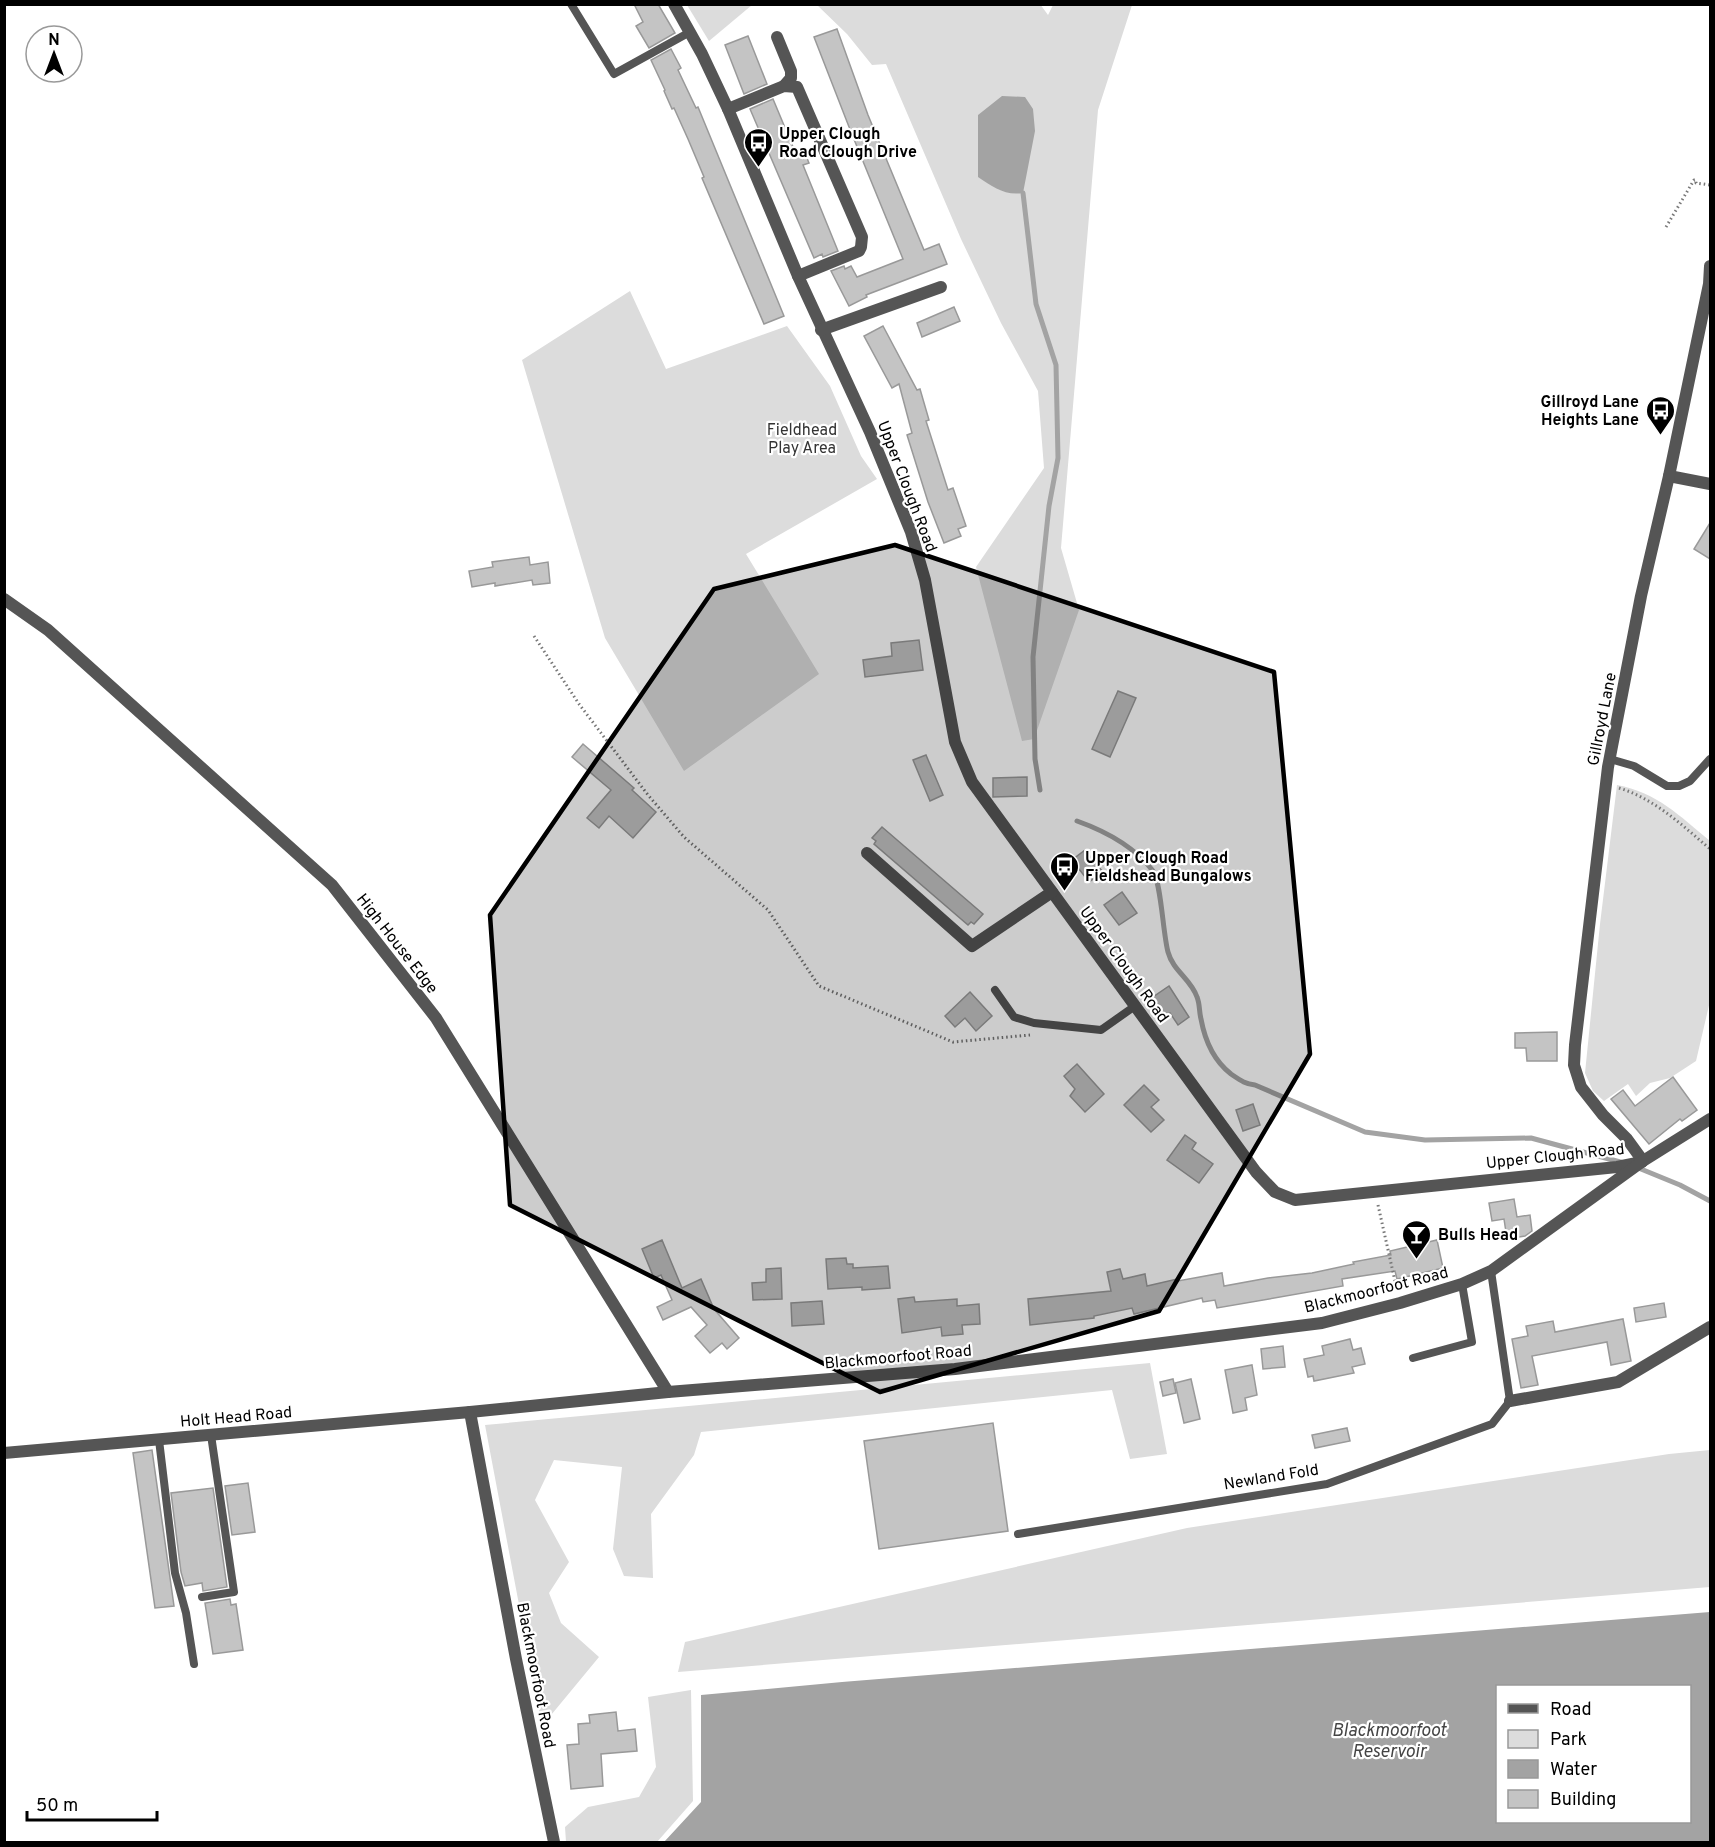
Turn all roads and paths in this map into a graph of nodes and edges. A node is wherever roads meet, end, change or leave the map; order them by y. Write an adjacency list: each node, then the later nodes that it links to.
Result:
1 (571, 4): 3 (lane)
2 (674, 4): 3 (street, Upper Clough Road)
3 (690, 32): 6 (street, Upper Clough Road)
4 (777, 37): 5 (street)
5 (784, 86): 6 (street); 10 (street)
6 (728, 109): 10 (street, Upper Clough Road)
7 (1710, 185): 8 (path)
8 (1666, 227)
9 (1710, 266): 13 (street, Gillroyd Lane)
10 (798, 276): 12 (street, Upper Clough Road)
11 (941, 287): 12 (street)
12 (821, 330): 22 (street, Upper Clough Road)
13 (1670, 476): 14 (street); 17 (street, Gillroyd Lane)
14 (1710, 484)
15 (4, 599): 35 (street, High House Edge)
16 (534, 636): 25 (path)
17 (1610, 759): 18 (lane); 19 (street, Gillroyd Lane)
18 (1710, 759)
19 (1606, 784): 20 (path); 27 (street, Gillroyd Lane)
20 (1710, 849)
21 (867, 853): 22 (street)
22 (1052, 892): 24 (street, Upper Clough Road)
23 (995, 990): 24 (lane)
24 (1135, 1006): 29 (street, Upper Clough Road)
25 (1030, 1035)
26 (1710, 1119): 27 (street, Blackmoorfoot Road)
27 (1643, 1161): 28 (street, Blackmoorfoot Road)
28 (1621, 1171): 29 (street, Upper Clough Road); 30 (street, Blackmoorfoot Road)
29 (1375, 1193): 32 (path)
30 (1491, 1271): 31 (street, Blackmoorfoot Road); 36 (lane)
31 (1462, 1284): 32 (street, Blackmoorfoot Road); 34 (lane)
32 (1400, 1303): 35 (street, Blackmoorfoot Road)
33 (1710, 1328): 36 (street)
34 (1413, 1358)
35 (668, 1392): 37 (street, Blackmoorfoot Road)
36 (1510, 1401): 41 (lane, Newland Fold)
37 (470, 1412): 38 (street, Holt Head Road); 44 (street, Blackmoorfoot Road)
38 (211, 1435): 39 (street, Holt Head Road); 42 (lane)
39 (159, 1440): 40 (street, Holt Head Road); 43 (lane)
40 (4, 1453)
41 (1018, 1534)
42 (202, 1597)
43 (194, 1664)
44 (554, 1842)

